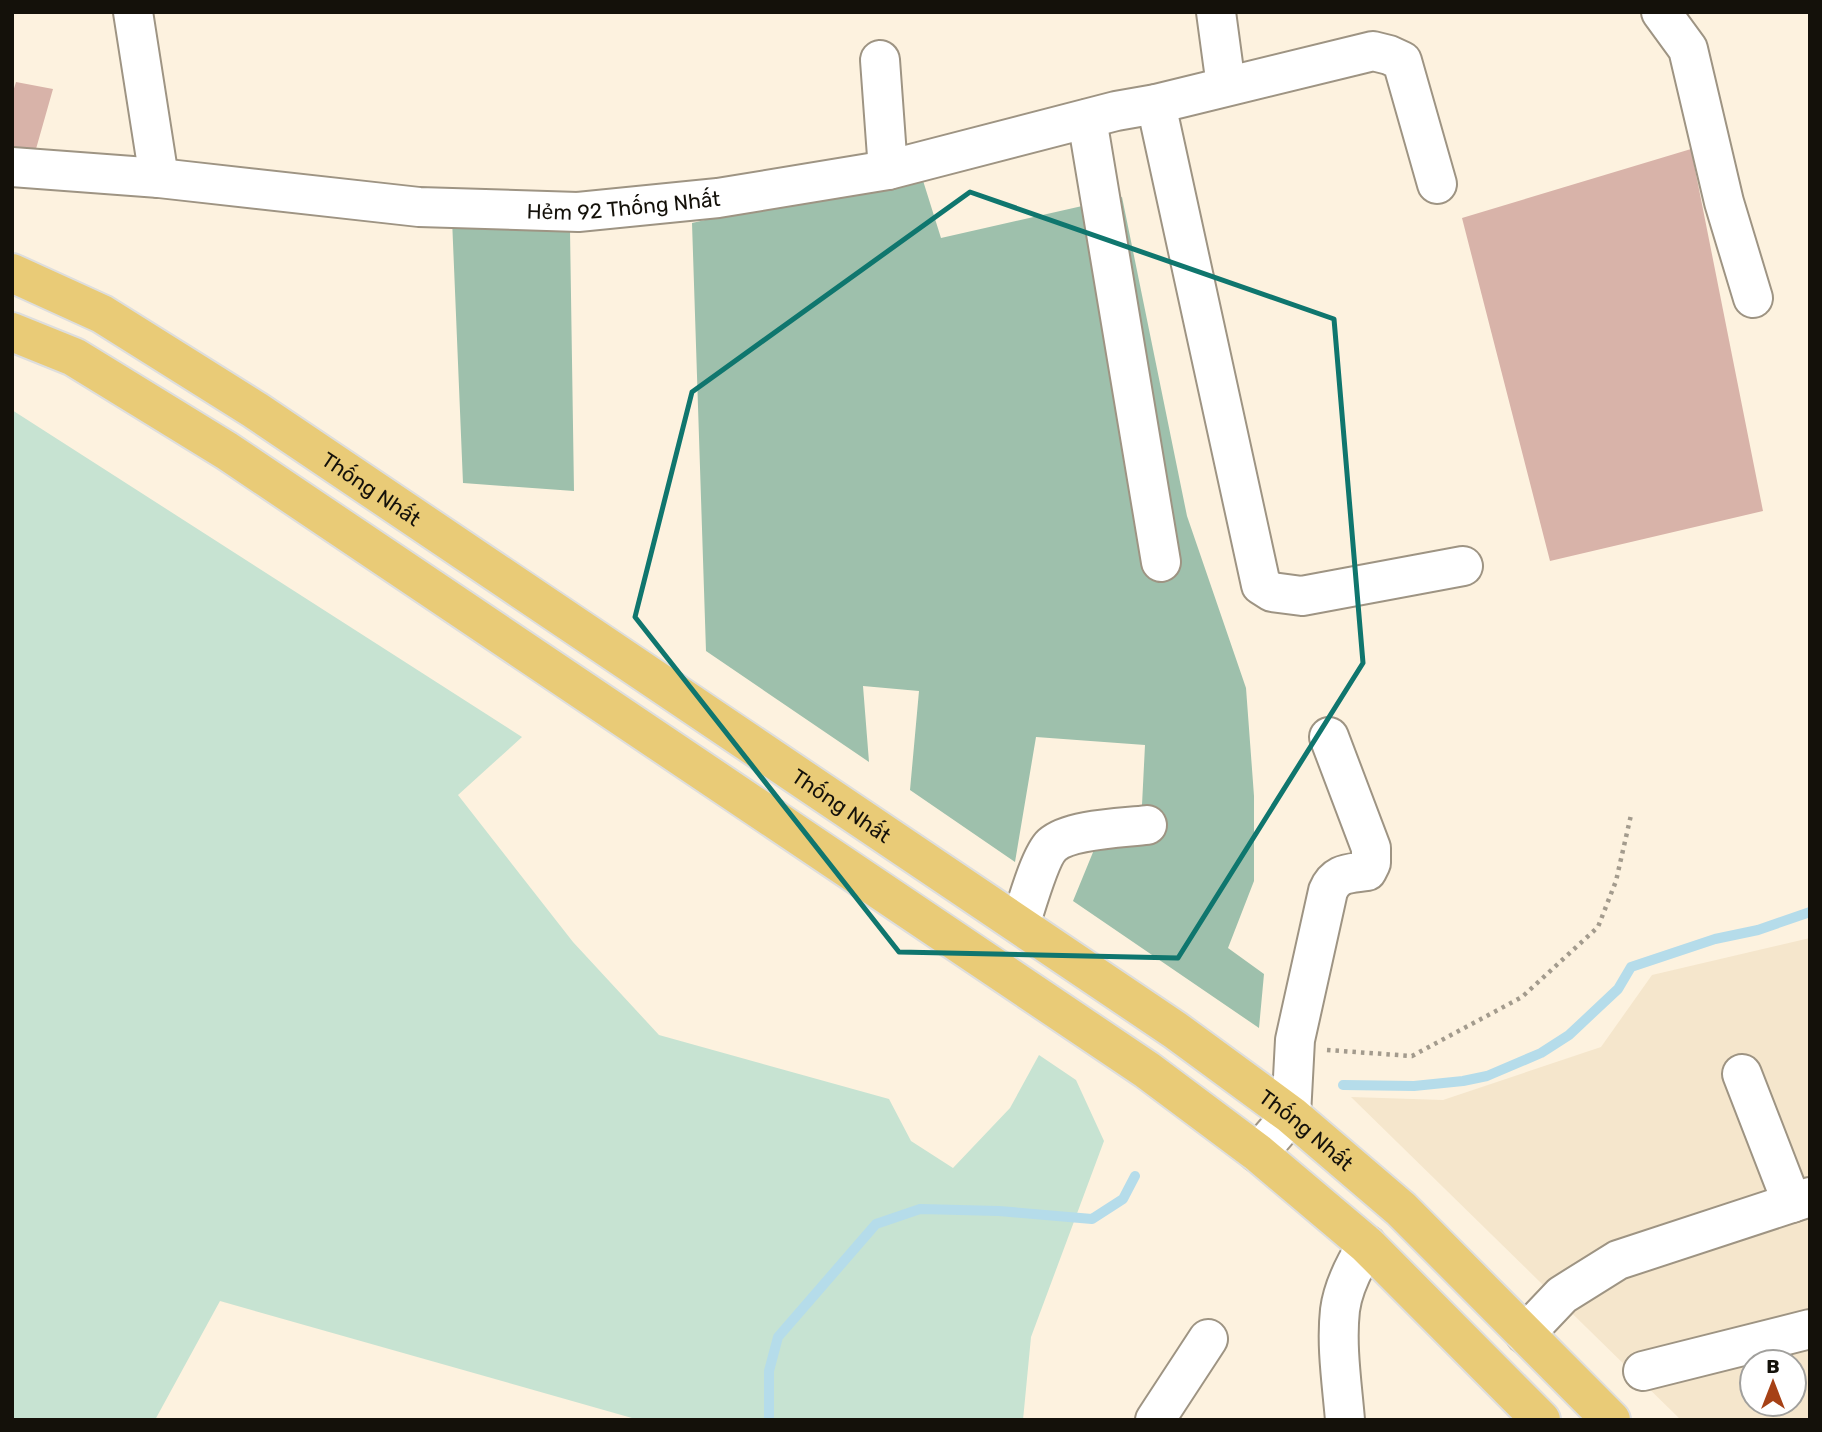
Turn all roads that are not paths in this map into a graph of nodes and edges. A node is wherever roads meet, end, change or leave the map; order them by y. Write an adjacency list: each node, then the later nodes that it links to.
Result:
1 (133, 12): 10 (street)
2 (1216, 12): 5 (street)
3 (1661, 12): 13 (street)
4 (880, 60): 9 (street)
5 (1226, 86): 6 (street, Hẻm 92 Thống Nhất); 11 (street, Hẻm 92 Thống Nhất)
6 (1156, 104): 7 (street, Hẻm 92 Thống Nhất); 16 (street)
7 (1087, 119): 9 (street, Hẻm 92 Thống Nhất); 15 (street)
8 (12, 167): 10 (street, Hẻm 92 Thống Nhất)
9 (888, 170): 10 (street, Hẻm 92 Thống Nhất)
10 (159, 177)
11 (1437, 184)
12 (12, 273): 19 (main road, Thống Nhất)
13 (1753, 298)
14 (12, 332): 22 (main road)
15 (1161, 562)
16 (1463, 566)
17 (1329, 737): 21 (street)
18 (1147, 825): 19 (street)
19 (1020, 925): 21 (main road, Thống Nhất)
20 (1742, 1074): 23 (street)
21 (1290, 1115): 22 (street); 24 (main road, Thống Nhất)
22 (1258, 1153): 25 (main road)
23 (1801, 1200): 27 (street)
24 (1401, 1209): 25 (main road); 27 (main road, Thống Nhất)
25 (1367, 1245): 31 (street); 32 (main road)
26 (1810, 1329): 29 (street)
27 (1525, 1334): 33 (main road, Thống Nhất)
28 (1208, 1339): 30 (street)
29 (1643, 1371)
30 (1156, 1420)
31 (1345, 1420)
32 (1541, 1420)
33 (1611, 1420)

